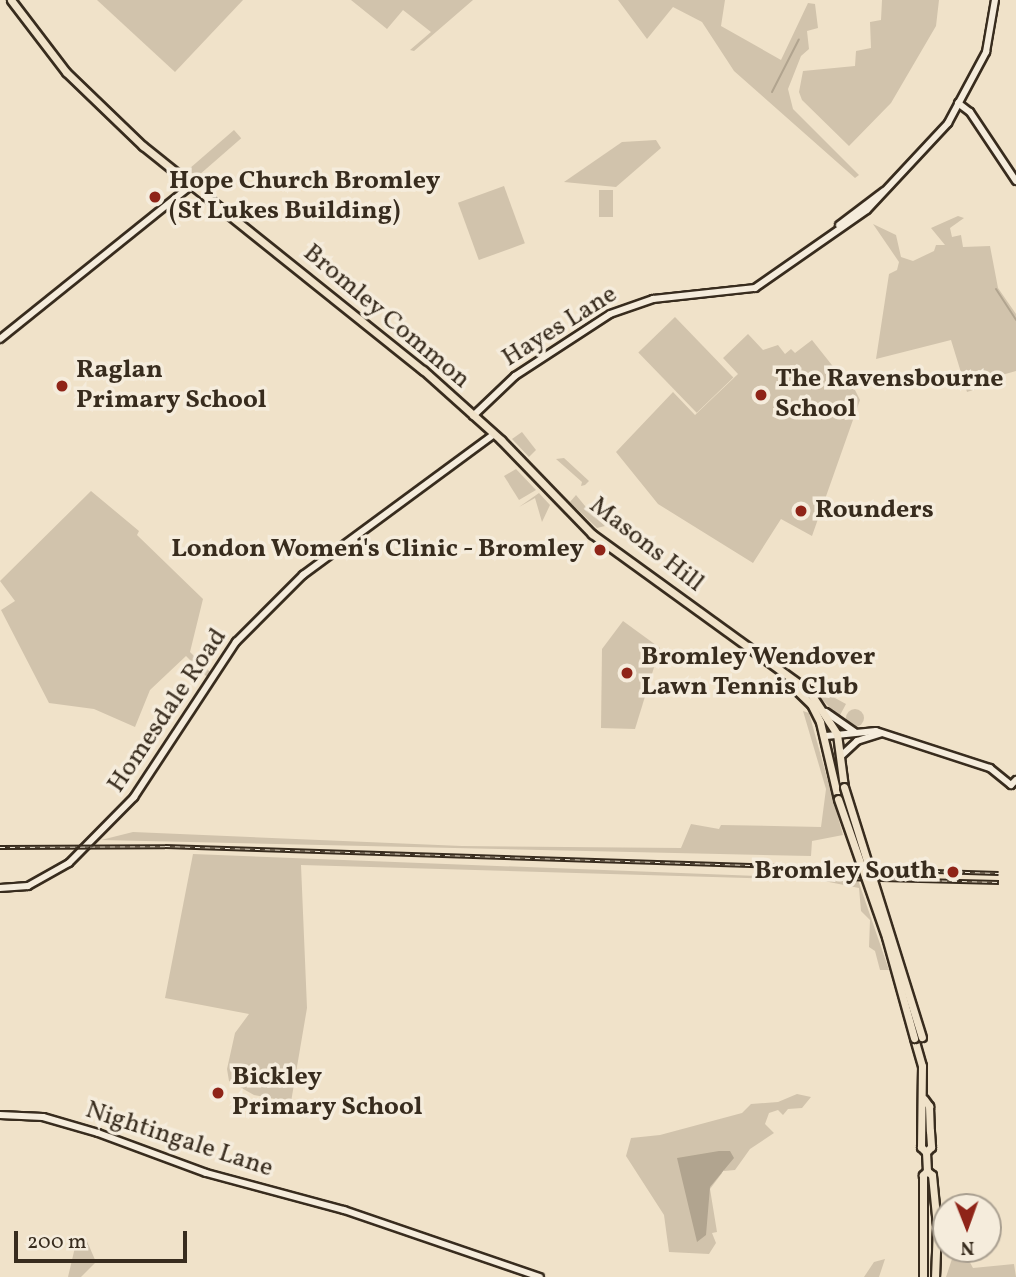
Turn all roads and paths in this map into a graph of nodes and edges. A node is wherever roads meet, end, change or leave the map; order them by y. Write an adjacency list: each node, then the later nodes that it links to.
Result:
1 (11, 0): 5 (main road, Bromley Common)
2 (995, 0): 3 (main road, Hayes Lane)
3 (958, 103): 4 (main road); 7 (main road, Hayes Lane)
4 (1016, 181)
5 (190, 186): 6 (main road); 7 (main road, Bromley Common)
6 (0, 339)
7 (473, 416): 8 (main road, Bromley Common)
8 (494, 435): 9 (main road, Masons Hill); 17 (main road, Homesdale Road)
9 (783, 676): 10 (main road, Masons Hill); 14 (main road, Masons Hill)
10 (826, 712): 11 (main road); 13 (main road, Masons Hill)
11 (855, 732): 12 (main road); 13 (main road)
12 (883, 732): 15 (main road); 16 (main road)
13 (837, 734): 14 (main road); 15 (main road, Masons Hill)
14 (826, 736): 18 (main road, Masons Hill, bridge)
15 (841, 756): 18 (main road, Masons Hill, bridge)
16 (1013, 782)
17 (0, 888)
18 (918, 1037): 20 (main road)
19 (0, 1115): 21 (main road, Nightingale Lane)
20 (927, 1171): 22 (main road); 23 (main road)
21 (540, 1277)
22 (923, 1277)
23 (935, 1277)

